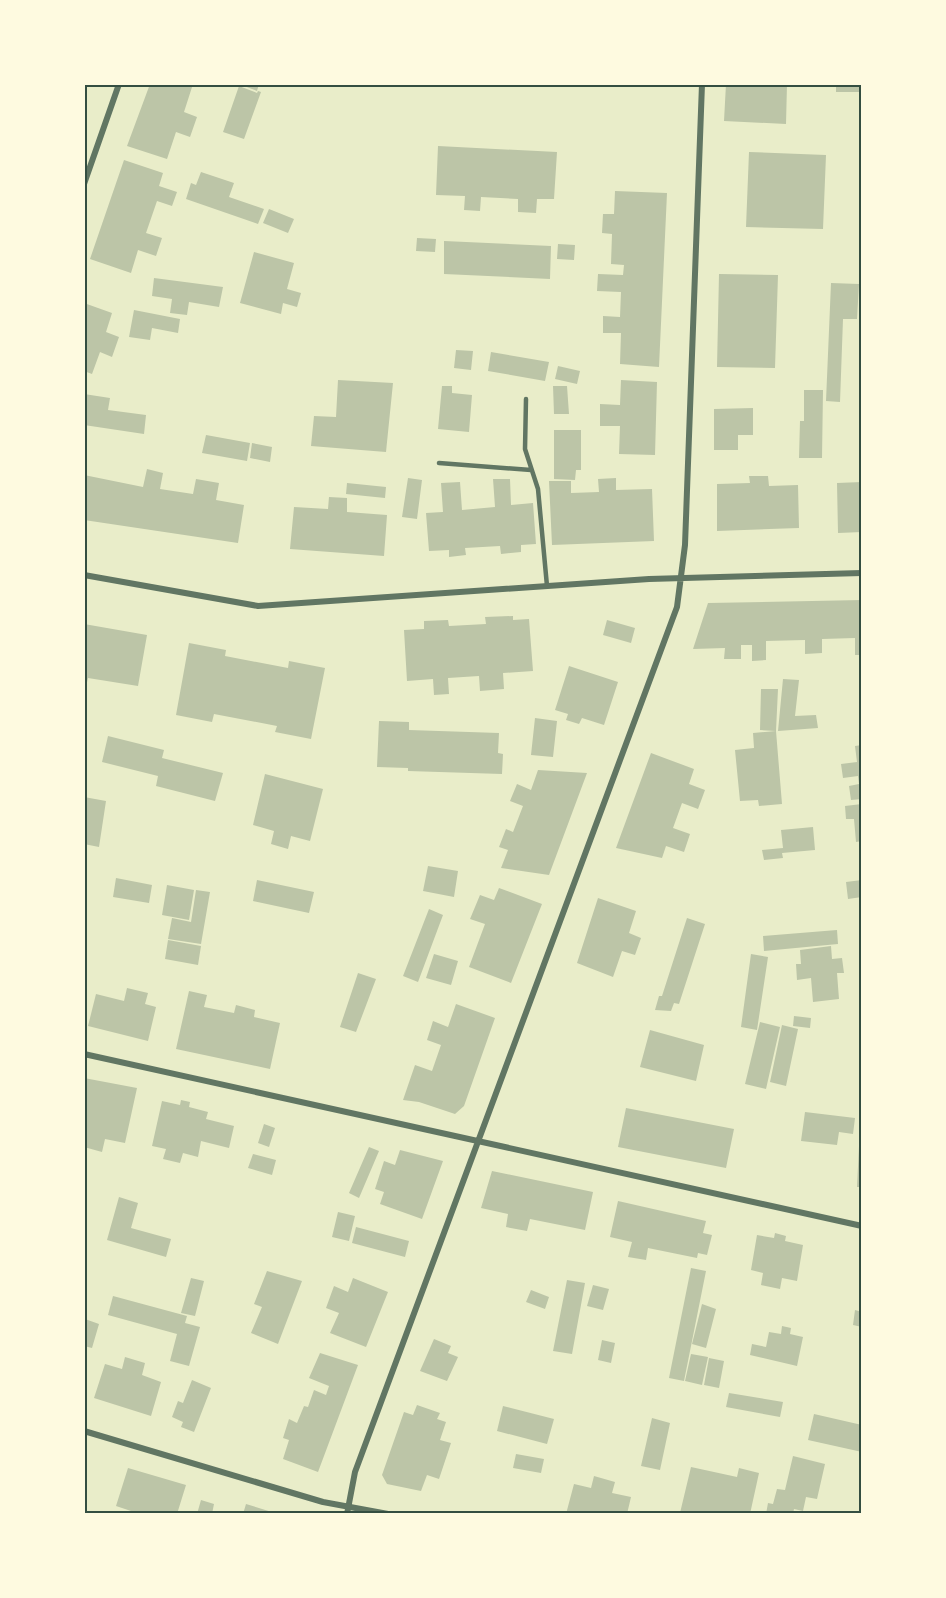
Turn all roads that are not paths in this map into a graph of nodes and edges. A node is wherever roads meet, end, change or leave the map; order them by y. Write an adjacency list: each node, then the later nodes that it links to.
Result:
1 (119, 84): 3 (street)
2 (702, 84): 9 (street)
3 (84, 184)
4 (526, 399): 6 (lane)
5 (440, 463): 6 (lane)
6 (531, 470): 10 (lane)
7 (862, 573): 9 (street)
8 (84, 575): 10 (street)
9 (681, 579): 10 (street); 12 (street)
10 (547, 586)
11 (84, 1054): 12 (street)
12 (478, 1141): 13 (street); 15 (street)
13 (862, 1226)
14 (84, 1431): 15 (street)
15 (347, 1510): 16 (street)
16 (388, 1514)

